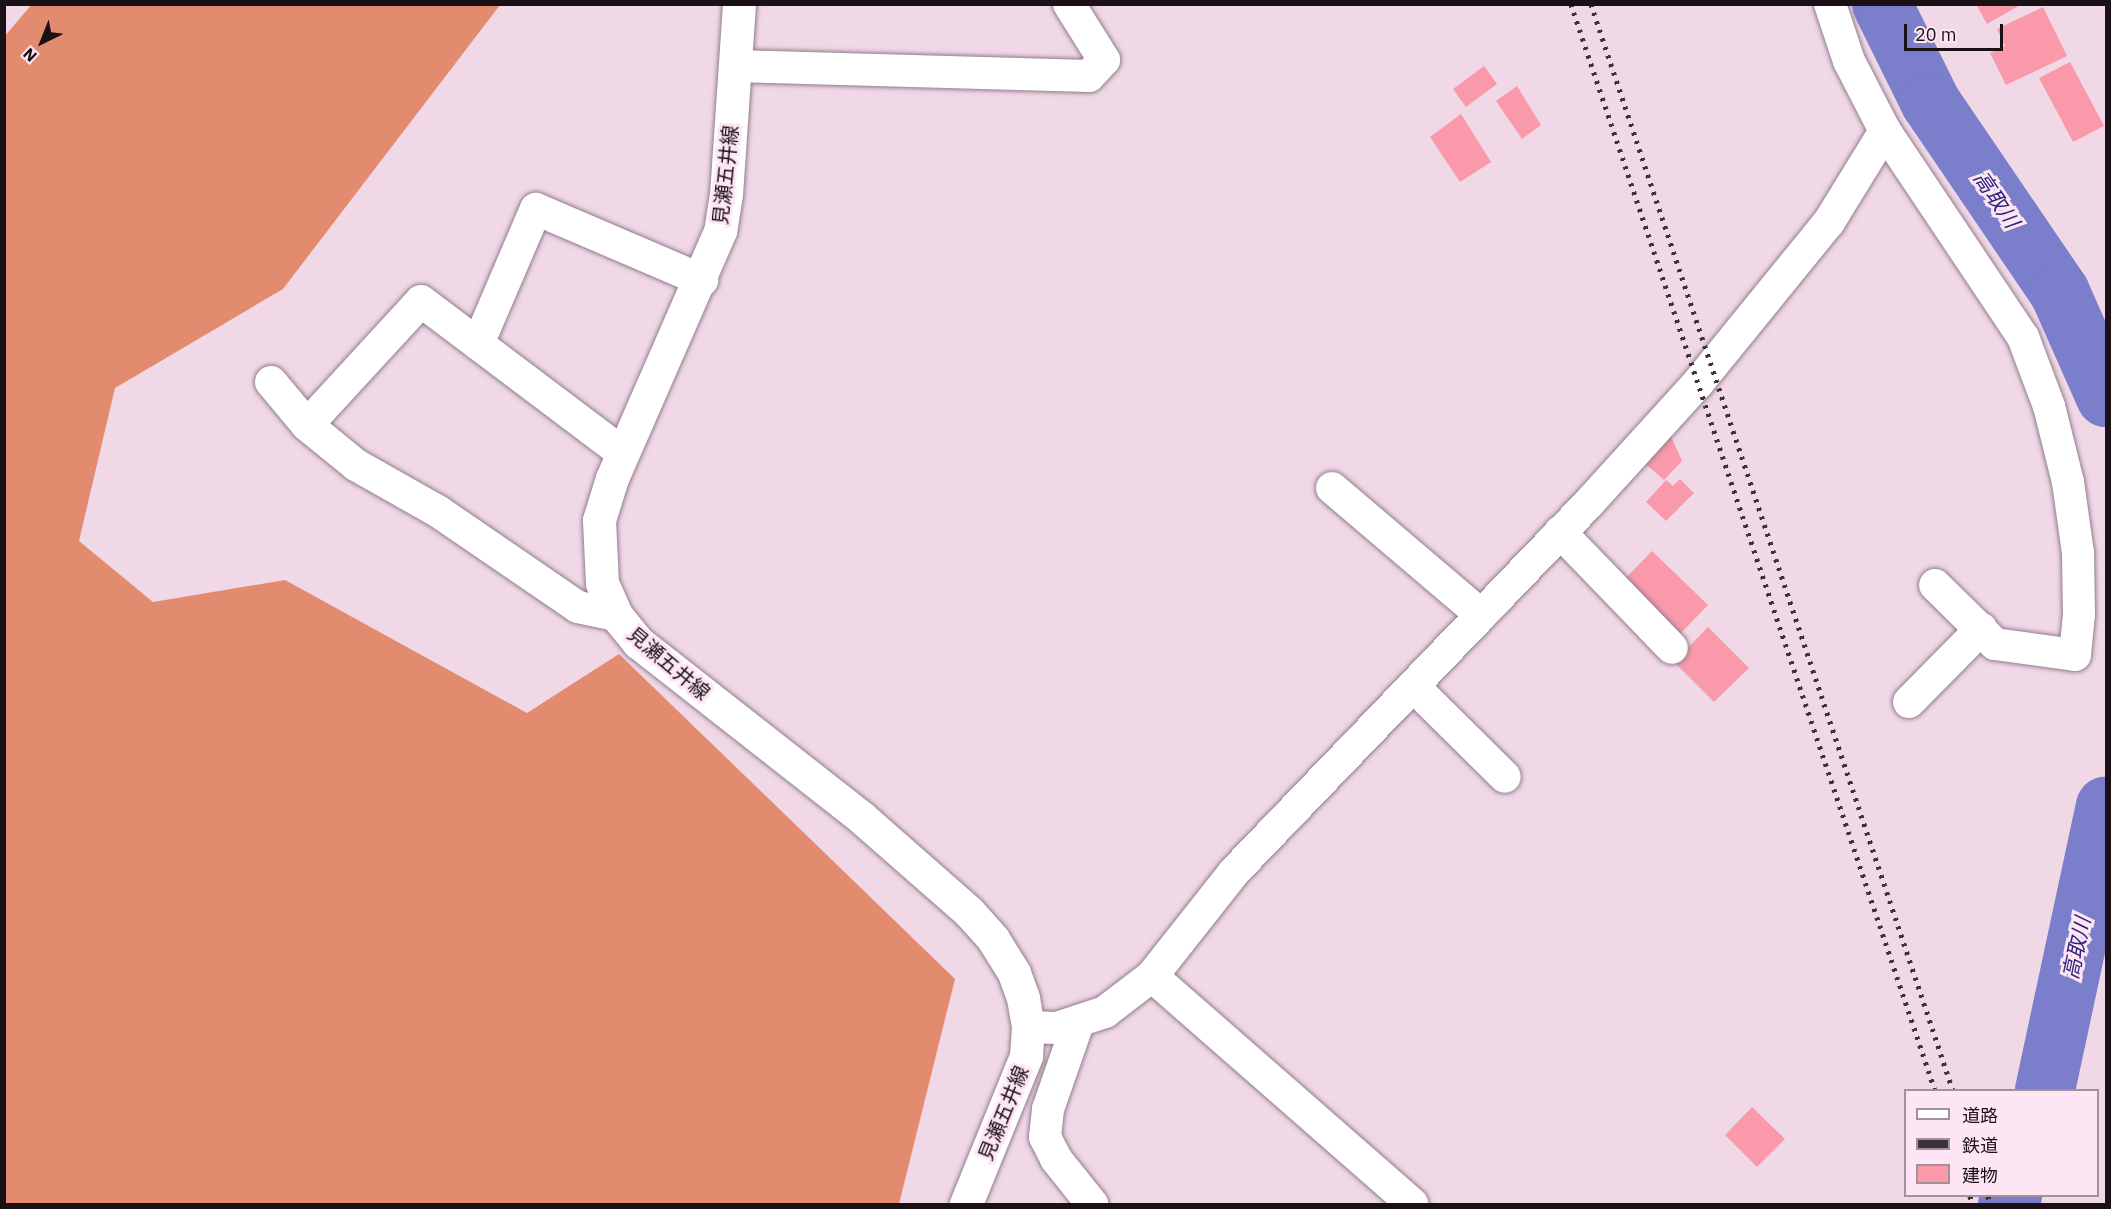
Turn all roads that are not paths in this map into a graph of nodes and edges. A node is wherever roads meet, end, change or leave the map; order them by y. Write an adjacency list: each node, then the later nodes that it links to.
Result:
1 (739, 4): 4 (main road, 見瀬五井線)
2 (1069, 4): 4 (street)
3 (1830, 4): 5 (street)
4 (735, 66): 6 (main road, 見瀬五井線)
5 (1885, 131): 12 (street); 16 (street)
6 (702, 280): 7 (street); 10 (main road, 見瀬五井線)
7 (478, 344): 9 (street); 10 (street)
8 (271, 382): 9 (street)
9 (307, 425): 14 (street)
10 (623, 453): 14 (main road, 見瀬五井線)
11 (1332, 488): 15 (street)
12 (1560, 532): 15 (street); 17 (street)
13 (1935, 585): 16 (street)
14 (616, 615): 23 (main road, 見瀬五井線)
15 (1481, 615): 18 (street)
16 (1981, 629): 19 (street)
17 (1672, 648)
18 (1413, 686): 20 (street); 21 (street)
19 (1909, 702)
20 (1505, 777)
21 (1152, 976): 22 (street); 26 (street)
22 (1078, 1023): 23 (street); 25 (street)
23 (1028, 1028): 24 (main road, 見瀬五井線)
24 (966, 1204)
25 (1092, 1204)
26 (1412, 1204)

